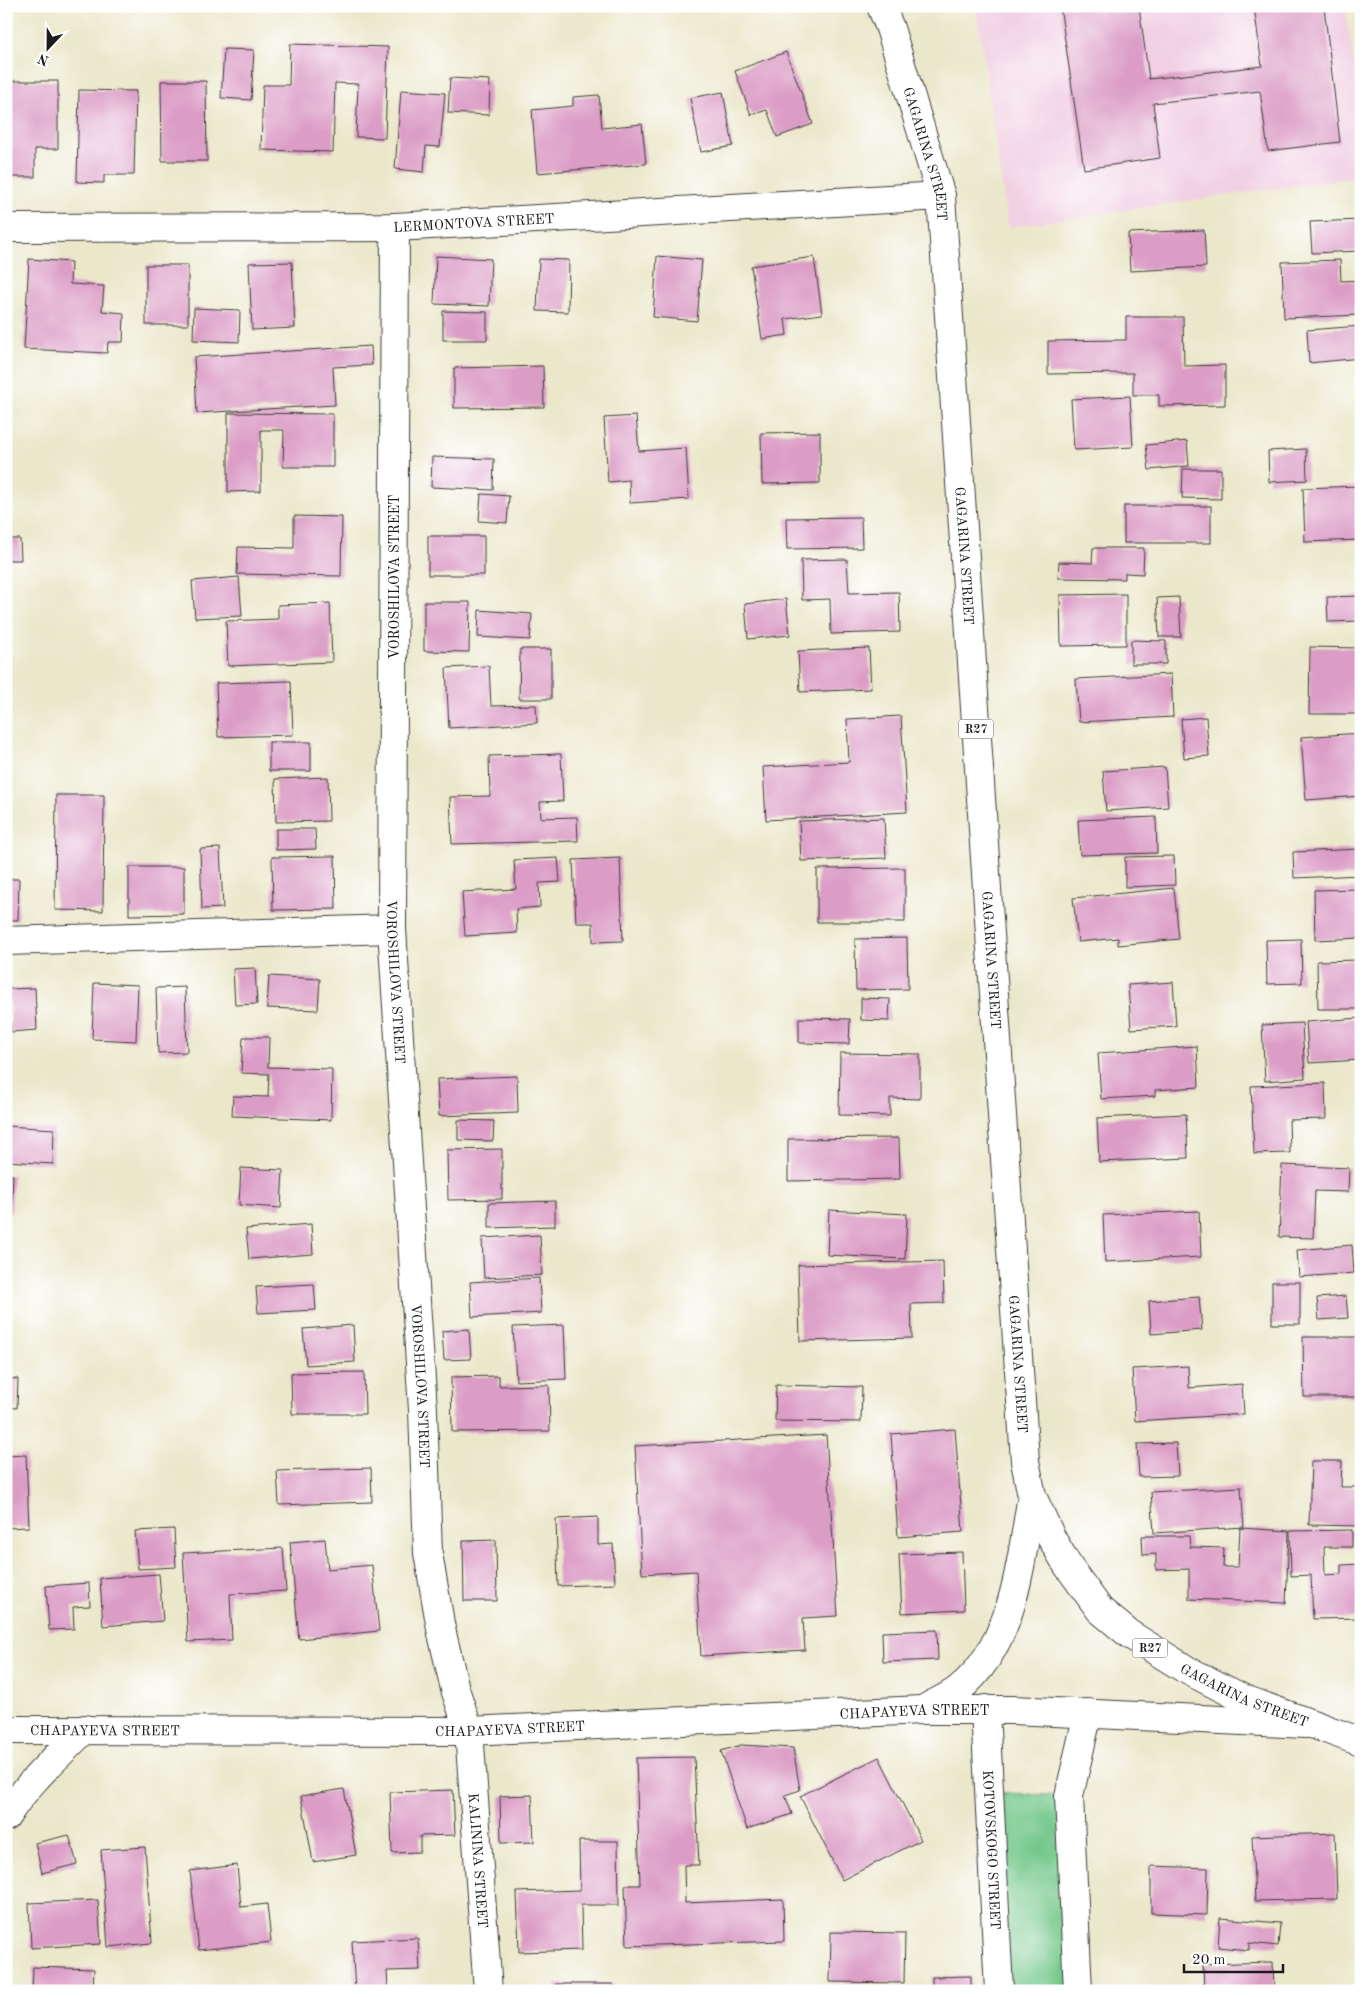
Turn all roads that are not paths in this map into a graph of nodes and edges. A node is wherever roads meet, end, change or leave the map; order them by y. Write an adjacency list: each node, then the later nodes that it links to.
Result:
1 (881, 6): 2 (street, GAGARINA STREET / R27)
2 (941, 196): 3 (street, LERMONTOVA STREET); 7 (street, GAGARINA STREET / R27)
3 (395, 227): 4 (street, LERMONTOVA STREET); 5 (street, VOROSHILOVA STREET)
4 (6, 228)
5 (392, 929): 6 (street); 14 (street, VOROSHILOVA STREET)
6 (6, 941)
7 (1032, 1496): 9 (street); 11 (street, GAGARINA STREET / R27)
8 (985, 1709): 9 (street, CHAPAYEVA STREET); 10 (street, CHAPAYEVA STREET); 18 (street, KOTOVSKOGO STREET)
9 (922, 1710): 14 (street, CHAPAYEVA STREET)
10 (1088, 1713): 11 (street, CHAPAYEVA STREET); 19 (street)
11 (1315, 1725): 15 (street, GAGARINA STREET / R27)
12 (85, 1729): 13 (street, CHAPAYEVA STREET); 14 (street, CHAPAYEVA STREET); 16 (street)
13 (6, 1730)
14 (469, 1731): 17 (street, KALININA STREET)
15 (1361, 1742)
16 (6, 1817)
17 (488, 1991)
18 (999, 1991)
19 (1078, 1991)

